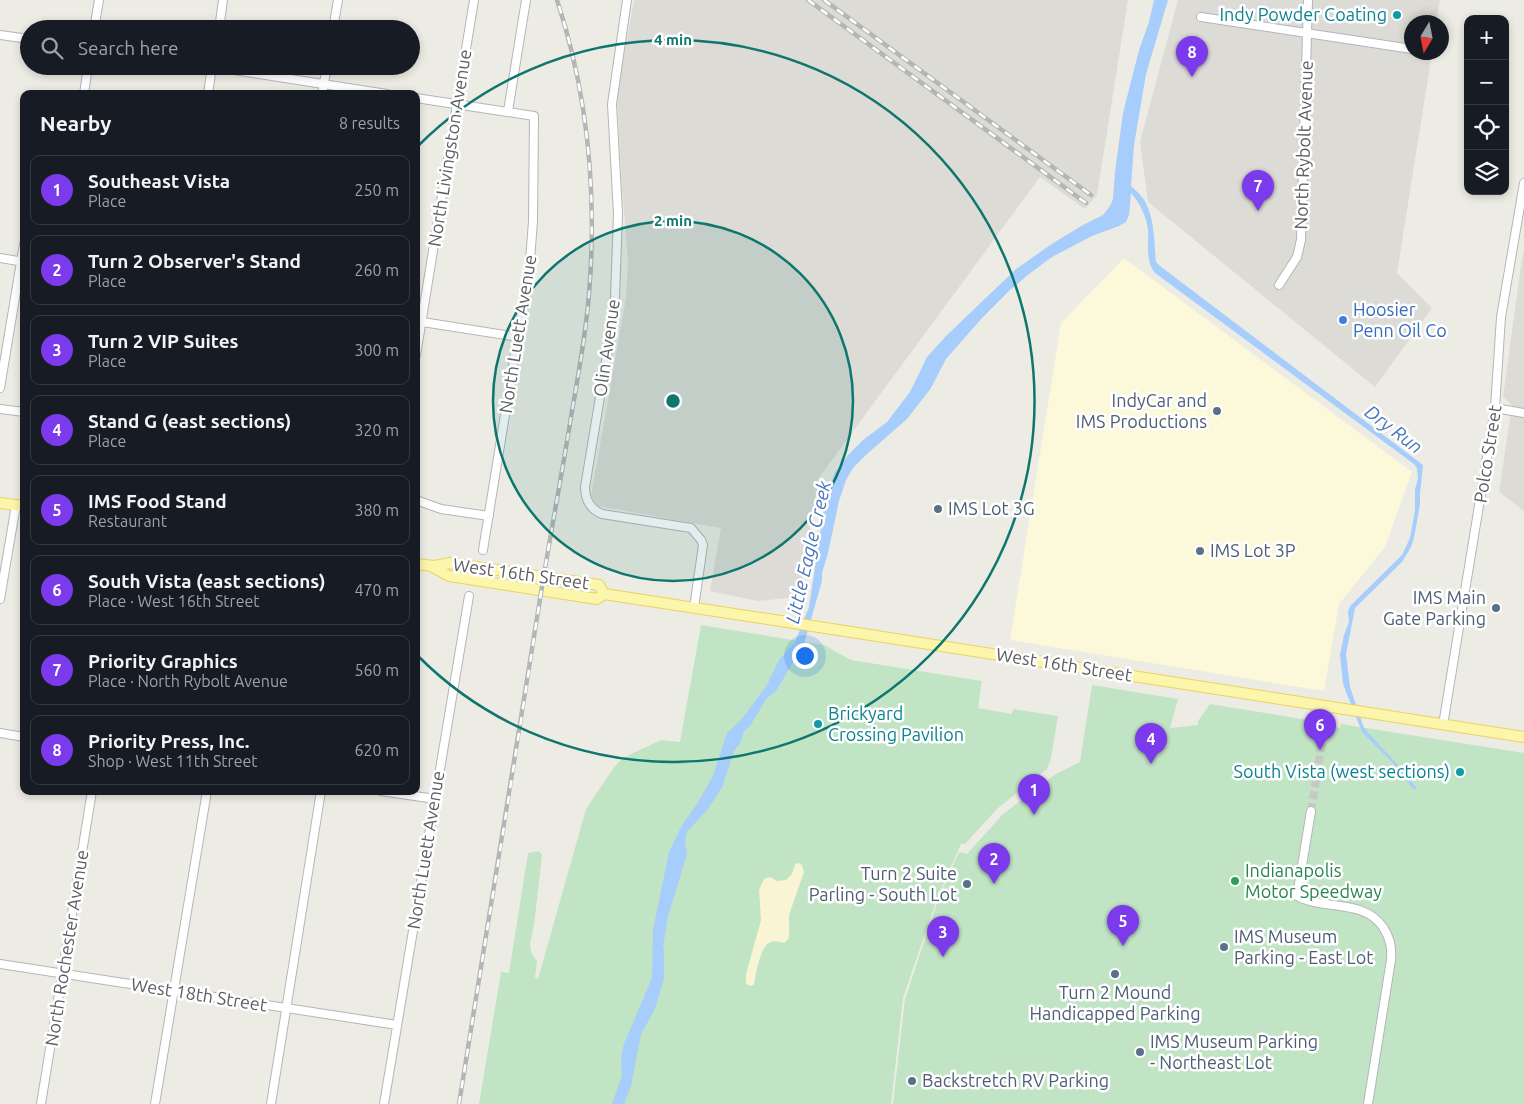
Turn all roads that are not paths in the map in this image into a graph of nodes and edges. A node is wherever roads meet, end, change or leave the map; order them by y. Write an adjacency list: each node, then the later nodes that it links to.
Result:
1 (99, 0): 9 (street)
2 (223, 0): 10 (street)
3 (338, 0): 11 (street)
4 (474, 0): 26 (street, North Livingston Avenue)
5 (526, 0): 27 (street)
6 (627, 0): 49 (street, Olin Avenue)
7 (1308, 0): 12 (street, North Rybolt Avenue)
8 (1201, 17): 12 (street)
9 (96, 20)
10 (220, 20)
11 (335, 20)
12 (1307, 34): 15 (street); 32 (street, North Rybolt Avenue)
13 (0, 35): 14 (street)
14 (20, 38)
15 (1404, 48)
16 (87, 75): 21 (street)
17 (211, 75): 22 (street)
18 (265, 75): 20 (street)
19 (326, 75): 20 (street)
20 (324, 84): 23 (street); 24 (street)
21 (85, 90)
22 (209, 90)
23 (323, 90)
24 (362, 90)
25 (420, 99): 26 (street)
26 (458, 104): 27 (street); 33 (street, North Livingston Avenue)
27 (508, 111): 35 (street, North Luett Avenue)
28 (1524, 183): 37 (street, Polco Street)
29 (0, 258): 30 (street)
30 (20, 261)
31 (20, 273): 36 (street)
32 (1279, 285)
33 (420, 315)
34 (420, 321): 35 (street)
35 (518, 337): 44 (street, North Luett Avenue)
36 (0, 388)
37 (1495, 408): 40 (street); 51 (street, Polco Street)
38 (0, 409): 39 (street)
39 (20, 412)
40 (1524, 413)
41 (420, 501): 44 (street)
42 (0, 502): 43 (main road)
43 (20, 506): 48 (street)
44 (489, 516): 45 (street, North Luett Avenue)
45 (483, 550)
46 (420, 565): 49 (main road, West 16th Street)
47 (469, 596): 60 (street, North Luett Avenue)
48 (0, 598)
49 (694, 608): 50 (main road, West 16th Street)
50 (1327, 706): 51 (main road, West 16th Street); 52 (street)
51 (1443, 725): 55 (main road, West 16th Street)
52 (1324, 730)
53 (0, 734): 54 (street)
54 (20, 736)
55 (1524, 737)
56 (91, 795): 63 (street, North Rochester Avenue)
57 (206, 795): 64 (street)
58 (321, 795): 65 (street)
59 (408, 795): 60 (street)
60 (435, 799): 66 (street, North Luett Avenue)
61 (1311, 811): 71 (street)
62 (0, 964): 63 (street, West 18th Street)
63 (62, 974): 64 (street, West 18th Street); 67 (street, North Rochester Avenue)
64 (174, 991): 65 (street, West 18th Street); 68 (street)
65 (286, 1008): 66 (street, West 18th Street); 69 (street)
66 (398, 1025): 70 (street, North Luett Avenue)
67 (41, 1104)
68 (155, 1104)
69 (271, 1104)
70 (384, 1104)
71 (1368, 1104)

